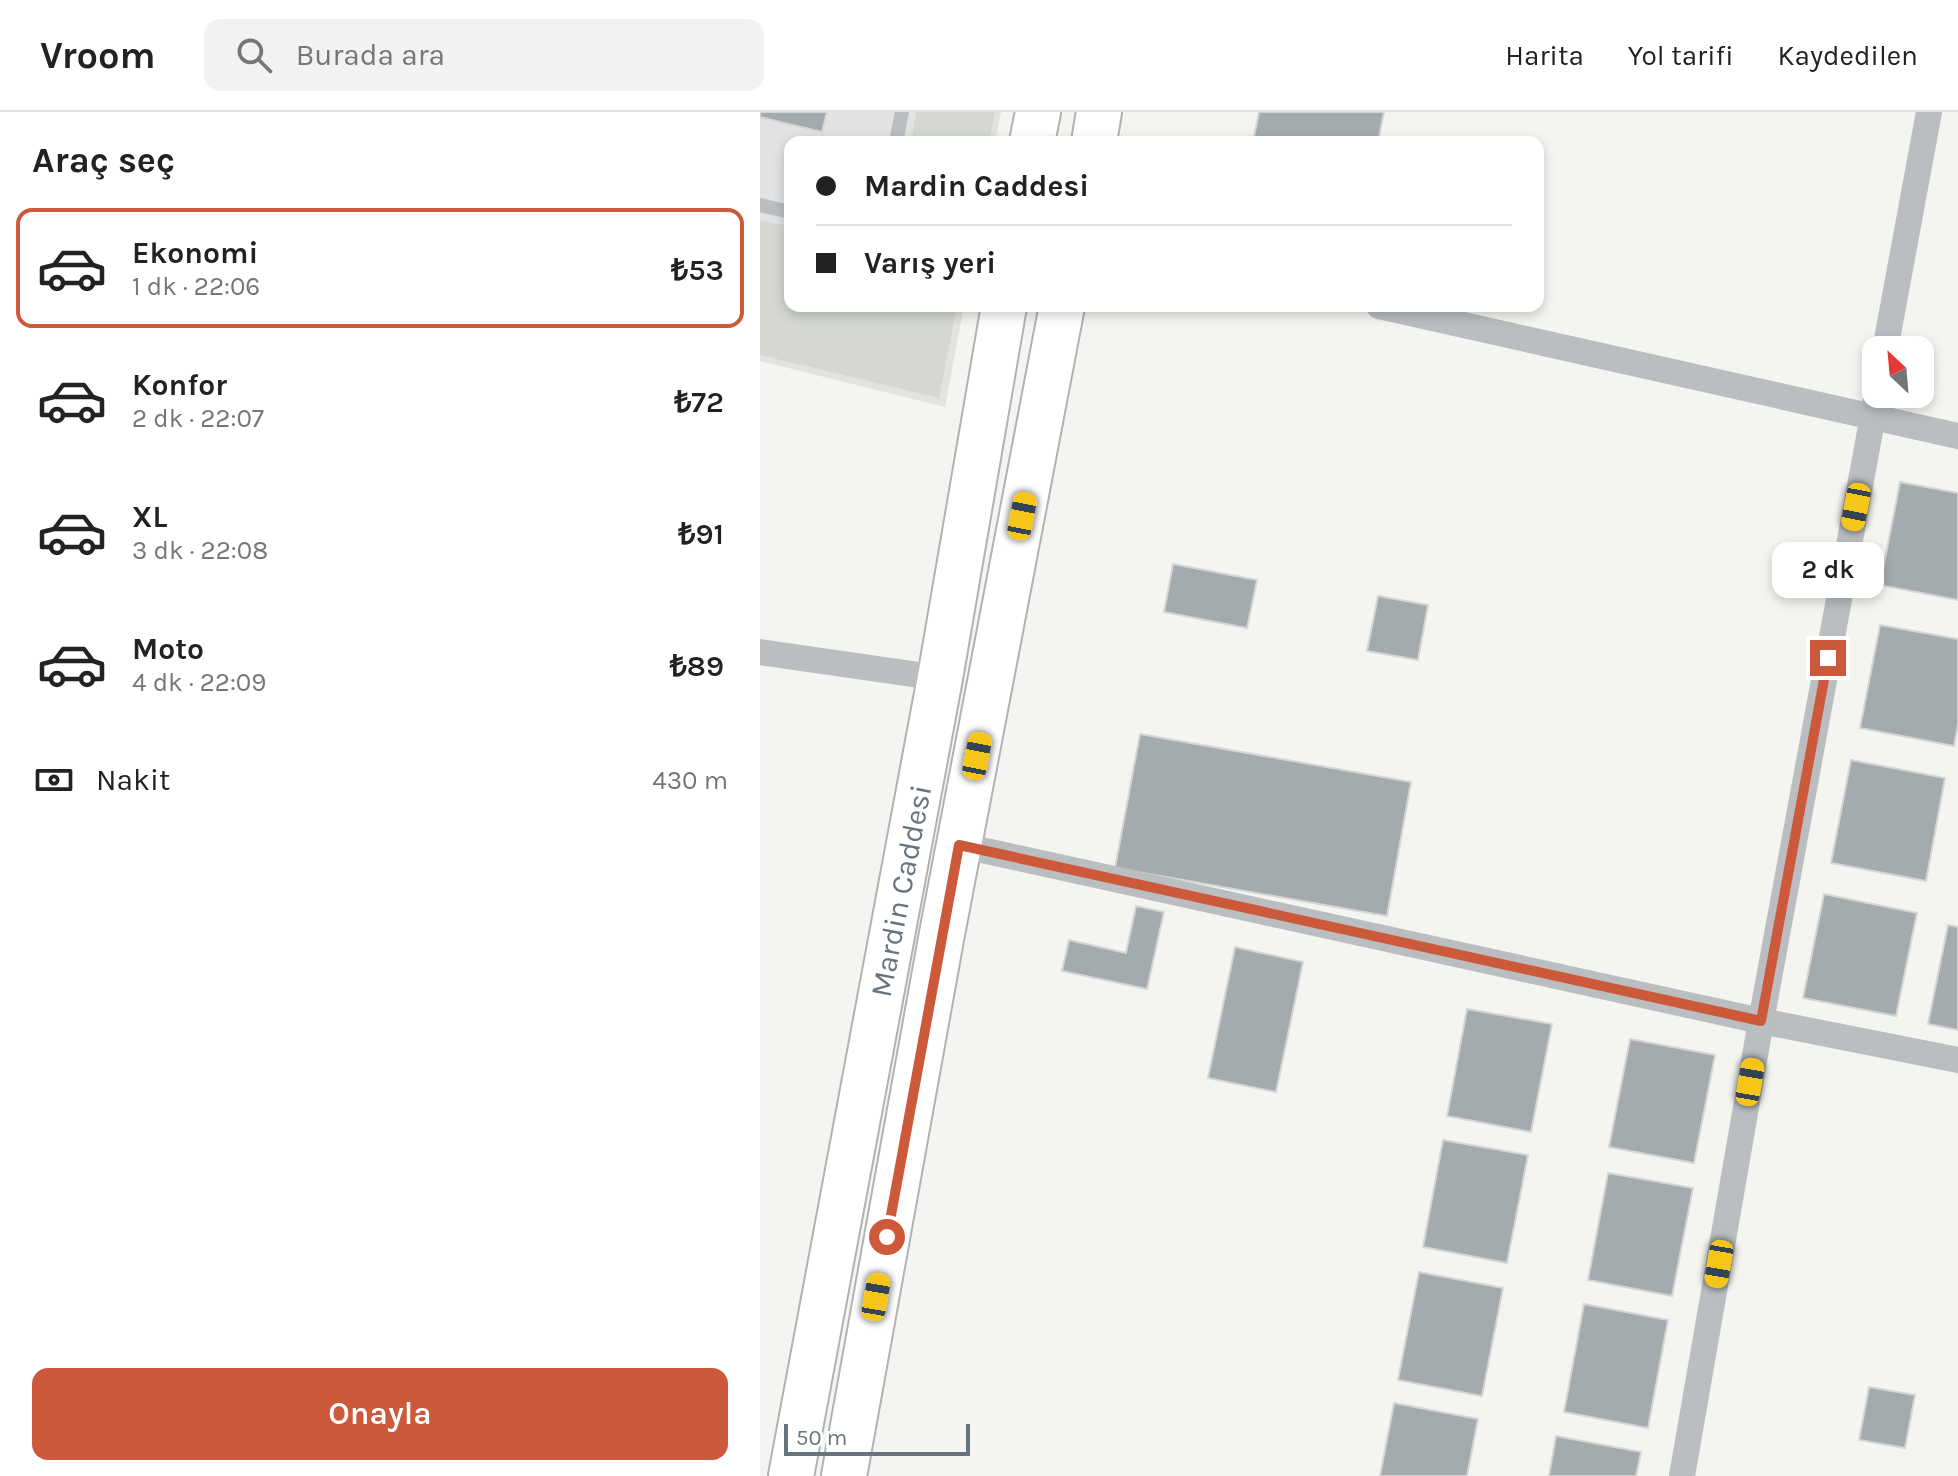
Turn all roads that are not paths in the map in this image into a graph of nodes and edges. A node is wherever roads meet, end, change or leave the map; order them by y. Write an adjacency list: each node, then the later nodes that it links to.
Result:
1 (902, 112): 5 (lane)
2 (1038, 112): 6 (highway)
3 (1099, 112): 7 (highway)
4 (1929, 112): 13 (street)
5 (897, 136)
6 (1033, 136)
7 (1095, 136)
8 (760, 205): 9 (lane)
9 (784, 211)
10 (1003, 312): 19 (highway, Mardin Caddesi)
11 (1061, 312): 20 (highway, Mardin Caddesi)
12 (1409, 312): 14 (street)
13 (1888, 336)
14 (1862, 402)
15 (1874, 408): 21 (street)
16 (1883, 408): 17 (street)
17 (1958, 436)
18 (760, 652): 19 (street)
19 (940, 678): 23 (highway, Mardin Caddesi)
20 (959, 845): 21 (street); 24 (highway, Mardin Caddesi)
21 (1761, 1021): 22 (street); 25 (street)
22 (1958, 1060)
23 (791, 1476)
24 (844, 1476)
25 (1682, 1476)

